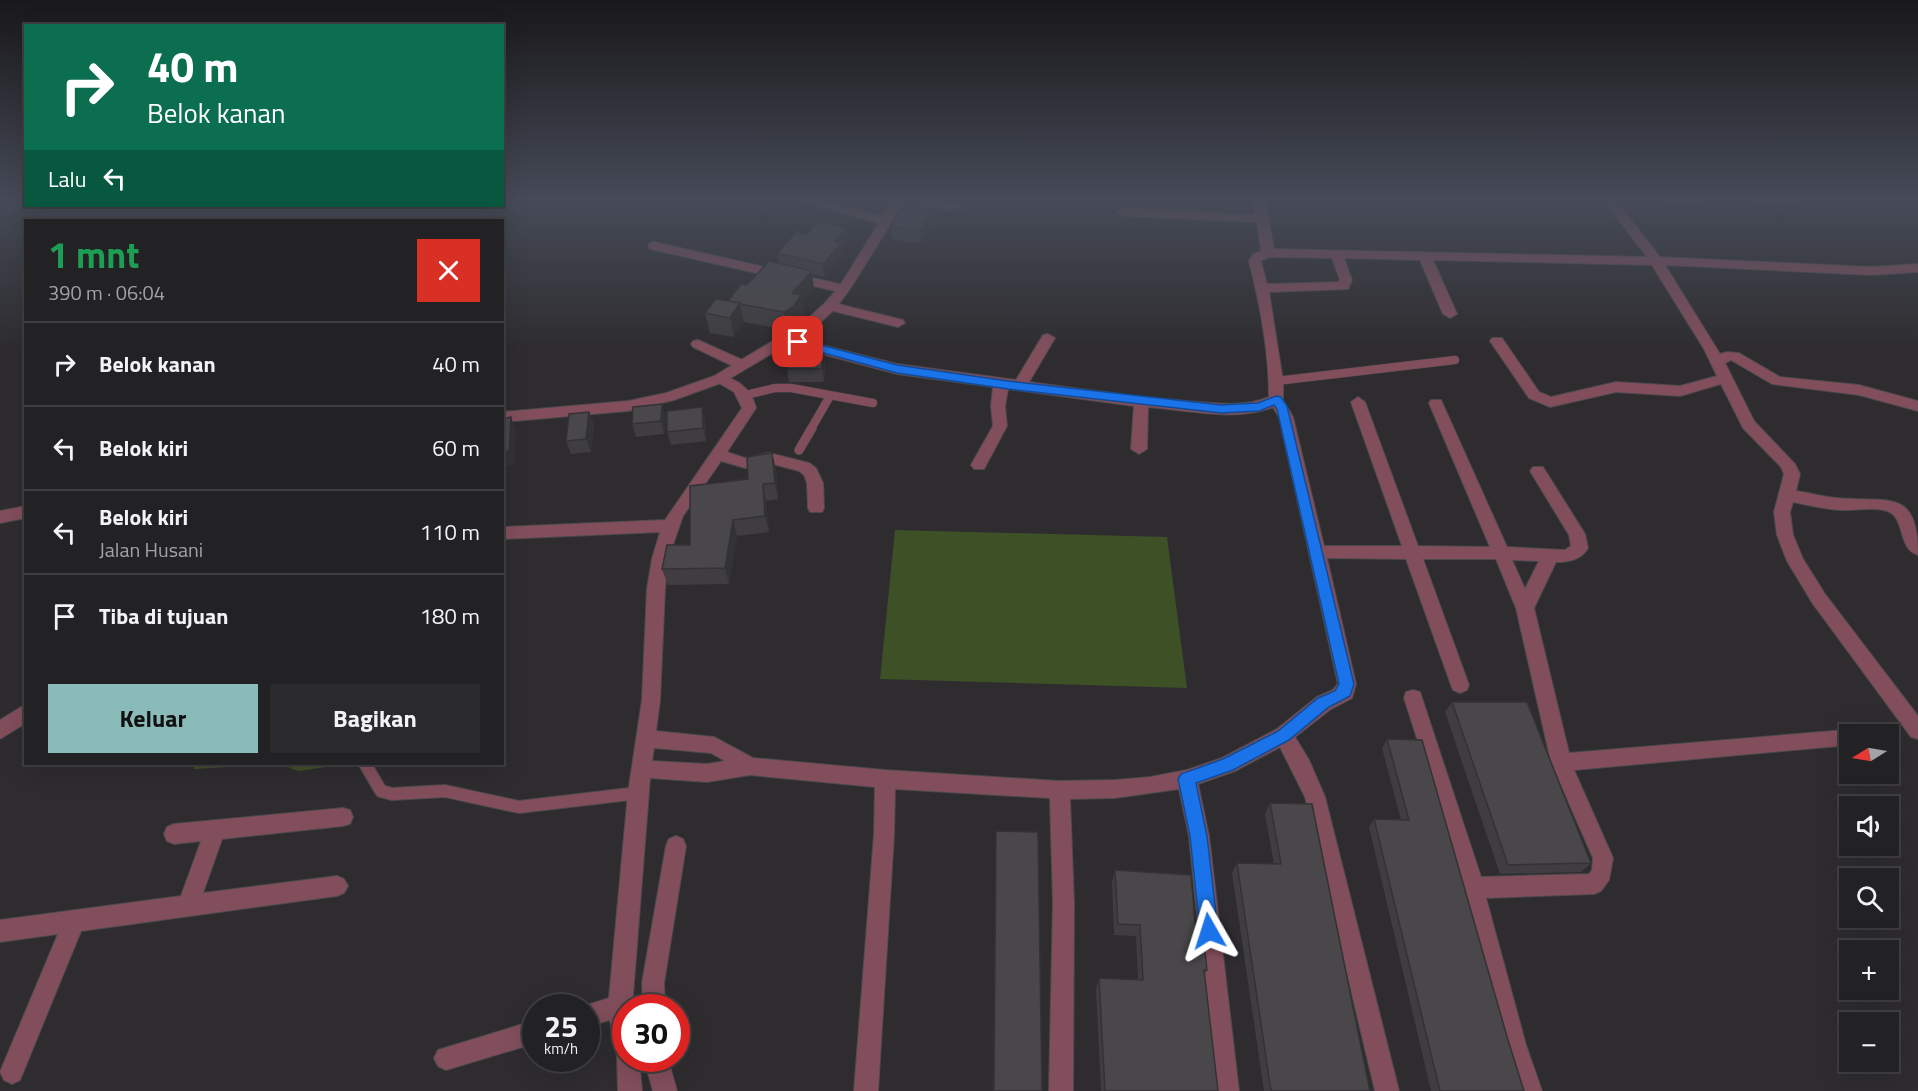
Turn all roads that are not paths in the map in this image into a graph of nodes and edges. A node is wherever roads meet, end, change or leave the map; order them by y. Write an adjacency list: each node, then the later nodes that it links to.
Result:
1 (671, 250): 11 (street)
2 (868, 250): 11 (street)
3 (1268, 250): 5 (street)
4 (1648, 250): 8 (street)
5 (1268, 253): 6 (street); 10 (street)
6 (1337, 255): 7 (street); 10 (street)
7 (1425, 256): 8 (street); 13 (street)
8 (1656, 261): 9 (street); 22 (street)
9 (1918, 268)
10 (1262, 288): 26 (street)
11 (844, 289): 12 (street)
12 (830, 306): 14 (street); 15 (street)
13 (1450, 314)
14 (898, 323)
15 (808, 326): 17 (street); 20 (street)
16 (1048, 338): 28 (street)
17 (786, 339): 20 (street); 23 (street)
18 (1497, 341): 24 (street)
19 (698, 344): 23 (street)
20 (811, 345): 27 (street)
21 (1455, 360): 26 (lane)
22 (1717, 361): 24 (street); 36 (street)
23 (742, 365): 25 (street)
24 (1725, 378): 43 (street)
25 (719, 379): 29 (street); 37 (street)
26 (1276, 381): 31 (street)
27 (1001, 384): 28 (street); 41 (street)
28 (1020, 386): 32 (street)
29 (746, 395): 30 (lane); 40 (street)
30 (830, 396): 34 (lane); 39 (lane)
31 (1276, 400): 32 (street); 50 (street)
32 (1141, 402): 38 (street)
33 (1358, 402): 51 (street)
34 (873, 403)
35 (1436, 403): 52 (street)
36 (1918, 406)
37 (504, 417)
38 (1139, 449)
39 (799, 450)
40 (716, 454): 44 (street); 47 (street)
41 (979, 465)
42 (1538, 471): 53 (street)
43 (1786, 495): 49 (street); 59 (street)
44 (816, 508)
45 (24, 512): 46 (street)
46 (0, 517)
47 (670, 526): 48 (street); 61 (street)
48 (504, 533)
49 (1918, 549)
50 (1315, 552): 51 (street); 60 (street)
51 (1413, 553): 52 (street); 55 (street)
52 (1500, 553): 53 (street); 54 (street)
53 (1550, 556): 54 (street)
54 (1525, 608): 63 (street)
55 (1460, 686)
56 (1413, 698): 76 (street)
57 (24, 713): 58 (street)
58 (0, 731)
59 (1918, 731)
60 (1284, 735): 68 (street); 92 (street)
61 (645, 739): 65 (street); 66 (street)
62 (1839, 739): 63 (street)
63 (1561, 762): 76 (street)
64 (366, 765): 70 (lane)
65 (750, 766): 66 (street); 67 (street)
66 (641, 769): 70 (street)
67 (885, 779): 69 (street); 89 (street)
68 (1187, 779): 69 (street); 91 (street)
69 (1059, 790): 90 (street)
70 (638, 793): 80 (street)
71 (343, 817): 72 (street)
72 (215, 830): 73 (street); 77 (street)
73 (174, 834)
74 (676, 846): 81 (street)
75 (337, 886): 77 (street)
76 (1472, 888): 93 (street)
77 (188, 906): 78 (street)
78 (74, 921): 79 (street); 84 (street)
79 (0, 931)
80 (621, 994)
81 (653, 994)
82 (522, 1035): 83 (street)
83 (446, 1058)
84 (12, 1072)
85 (628, 1072): 87 (street)
86 (660, 1072): 88 (street)
87 (630, 1091)
88 (665, 1091)
89 (866, 1091)
90 (1061, 1091)
91 (1227, 1091)
92 (1387, 1091)
93 (1530, 1091)

